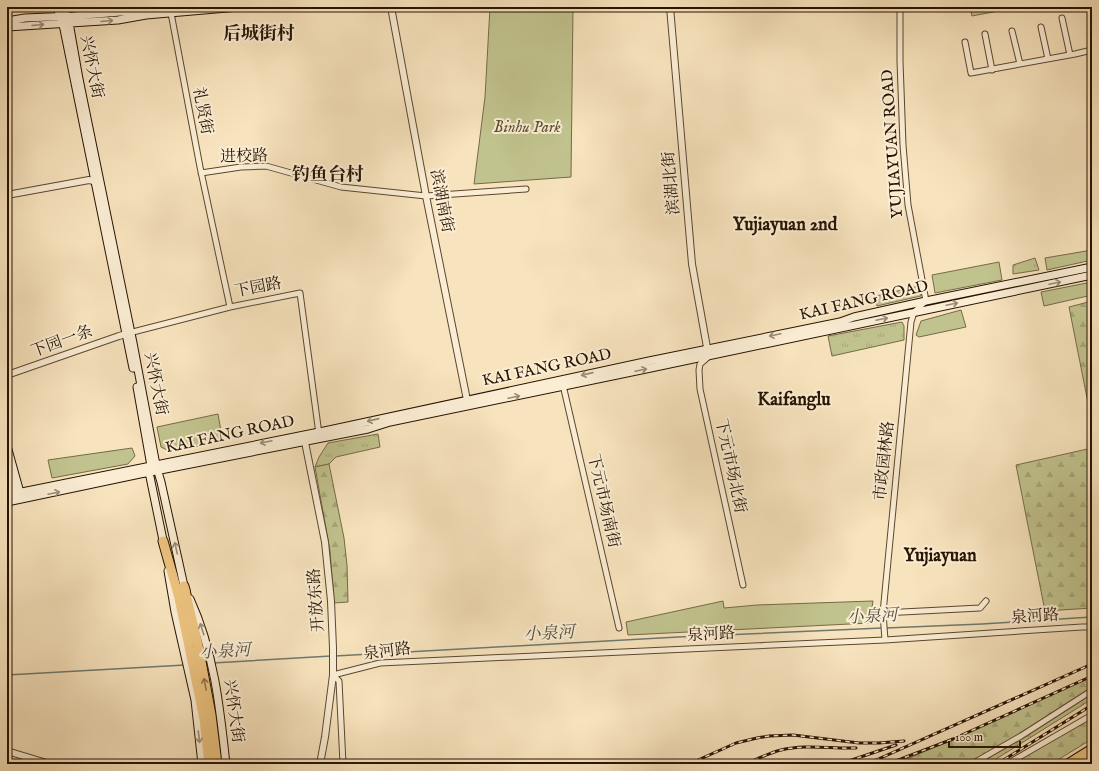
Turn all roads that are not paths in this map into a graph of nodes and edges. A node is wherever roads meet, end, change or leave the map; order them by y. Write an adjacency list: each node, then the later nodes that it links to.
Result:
1 (57, 7): 10 (main road, 兴怀大街)
2 (64, 7): 10 (main road, 兴怀大街)
3 (179, 7): 10 (main road)
4 (239, 7): 8 (main road)
5 (390, 7): 26 (street, 滨湖南街)
6 (670, 7): 33 (street, 滨湖北街)
7 (900, 7): 29 (street, YUJIAYUAN ROAD)
8 (171, 13): 10 (main road, one-way to 8); 22 (street, 礼贤街)
9 (1062, 18): 18 (street)
10 (64, 20): 11 (main road); 12 (main road, one-way to 10); 23 (main road, 兴怀大街)
11 (7, 21)
12 (7, 27)
13 (1041, 27): 19 (street)
14 (1012, 31): 20 (street)
15 (985, 34): 21 (street)
16 (965, 42): 21 (street)
17 (1092, 50): 18 (street)
18 (1070, 55): 19 (street)
19 (1048, 59): 20 (street)
20 (1020, 64): 21 (street)
21 (992, 70)
22 (201, 173): 26 (street, 进校路); 30 (street, 礼贤街)
23 (97, 182): 25 (street); 32 (main road, 兴怀大街)
24 (526, 189): 26 (street, 进校路)
25 (7, 195)
26 (426, 196): 36 (street, 滨湖南街)
27 (1092, 267): 29 (main road, KAI FANG ROAD)
28 (1092, 275): 31 (main road, KAI FANG ROAD, one-way to 28)
29 (926, 301): 31 (street); 33 (main road, KAI FANG ROAD, one-way to 33)
30 (230, 307): 32 (street, 下园路); 37 (street, 下园路)
31 (914, 312): 33 (main road, KAI FANG ROAD, one-way to 31); 48 (street, 市政园林路)
32 (128, 333): 34 (street, 下园一条); 41 (main road, 兴怀大街)
33 (708, 352): 35 (main road, KAI FANG ROAD); 45 (street, 下元市场北街)
34 (7, 376)
35 (563, 383): 36 (main road, KAI FANG ROAD); 37 (main road, KAI FANG ROAD, one-way to 35); 50 (street, 下元市场南街)
36 (467, 400): 37 (main road, KAI FANG ROAD, one-way to 37)
37 (319, 435): 38 (main road, KAI FANG ROAD)
38 (305, 438): 41 (main road, KAI FANG ROAD); 52 (street, 开放东路)
39 (7, 446): 42 (main road)
40 (7, 467): 42 (main road)
41 (154, 468): 42 (main road, KAI FANG ROAD); 44 (main road, 兴怀大街); 46 (main road, 兴怀大街, one-way to 41)
42 (16, 496): 43 (main road, KAI FANG ROAD)
43 (7, 502)
44 (164, 541): 59 (main road, 兴怀大街, one-way to 59); 60 (highway)
45 (743, 585)
46 (184, 586): 61 (highway, one-way to 46); 62 (main road, 兴怀大街, one-way to 46)
47 (986, 601): 48 (street)
48 (883, 613): 51 (street, 市政园林路)
49 (1092, 627): 51 (street, 泉河路)
50 (619, 628)
51 (885, 637): 52 (street, 泉河路)
52 (333, 672): 63 (street, 开放东路); 64 (street)
53 (1092, 692): 65 (street)
54 (1092, 715): 66 (street)
55 (1092, 749): 67 (highway)
56 (7, 751): 58 (street)
57 (1092, 759): 68 (highway)
58 (50, 764)
59 (202, 764)
60 (209, 764)
61 (216, 764)
62 (226, 764)
63 (320, 764)
64 (343, 764)
65 (972, 764)
66 (1006, 764)
67 (1068, 764)
68 (1084, 764)

